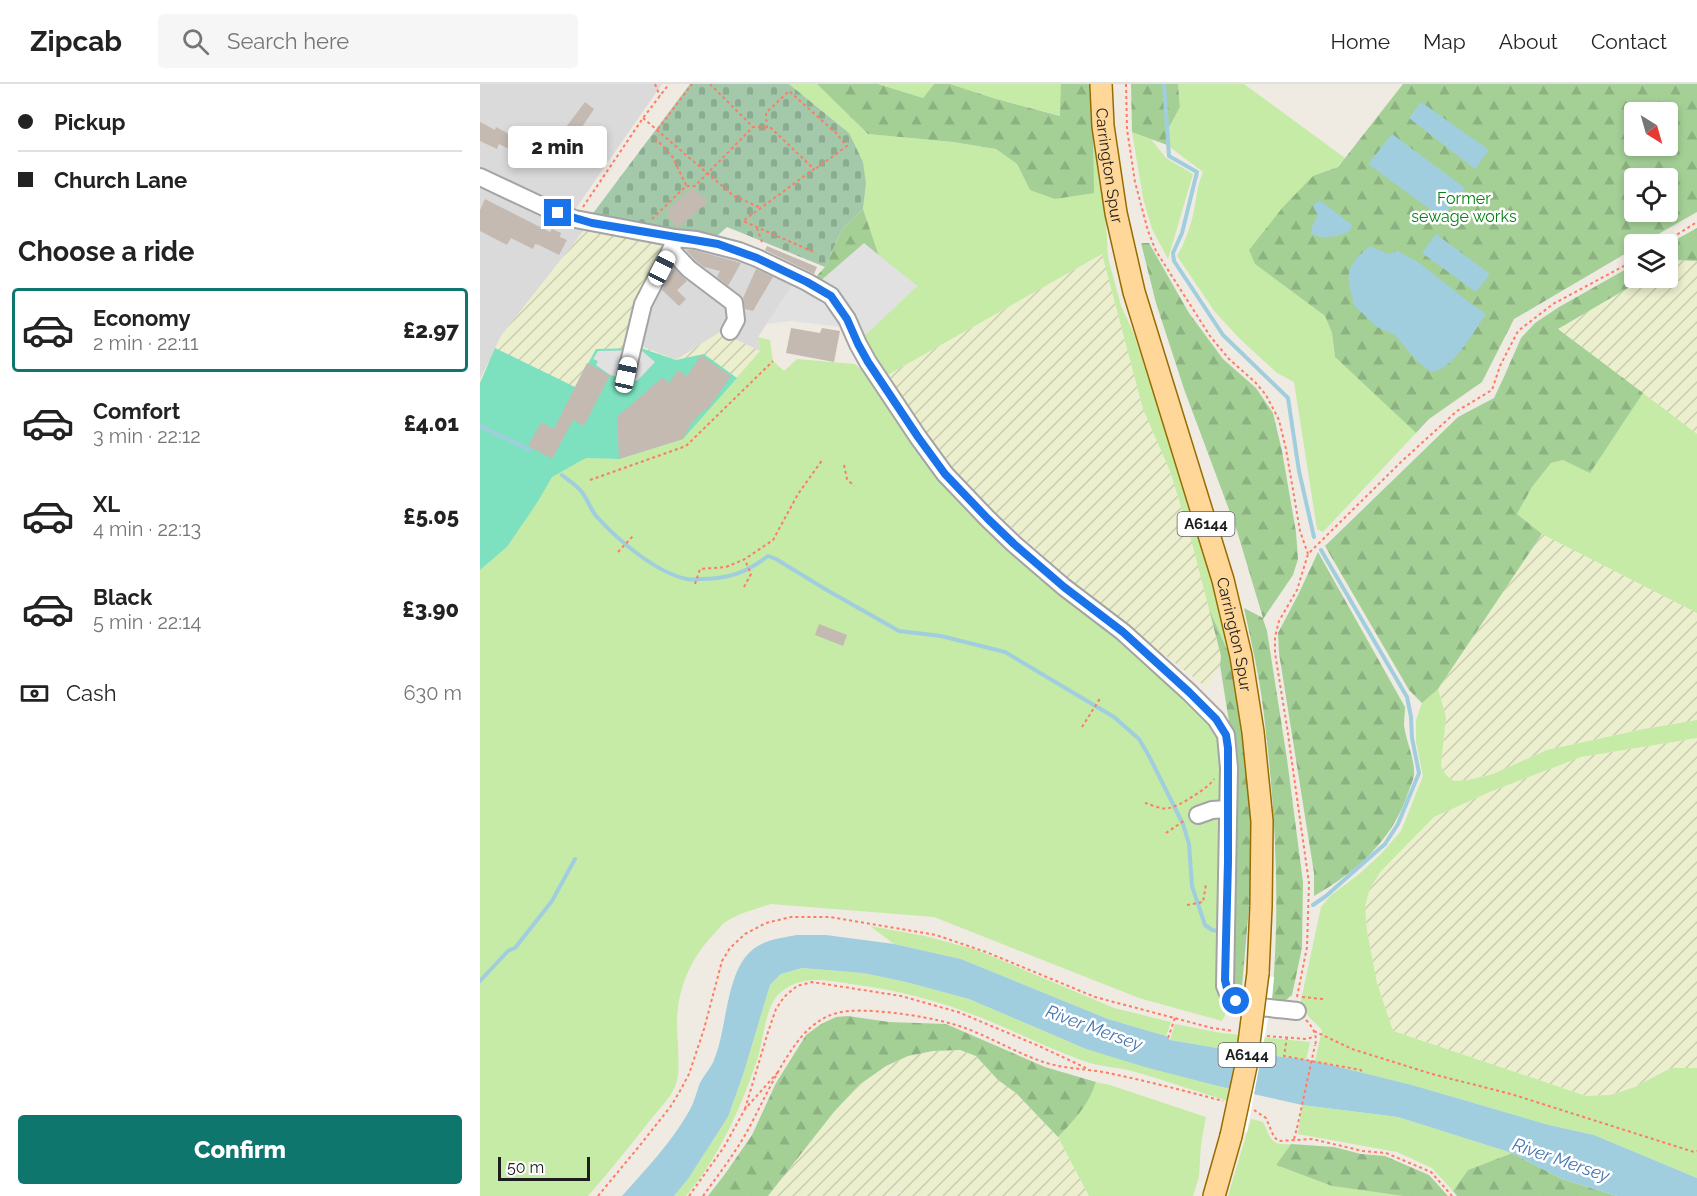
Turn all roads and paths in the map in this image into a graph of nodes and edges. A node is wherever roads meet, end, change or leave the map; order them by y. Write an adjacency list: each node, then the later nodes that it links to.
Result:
1 (655, 84): 7 (path)
2 (669, 84): 7 (path)
3 (692, 84): 11 (path)
4 (710, 84): 9 (path)
5 (1101, 84): 67 (main road, Carrington Spur / A6144, bridge)
6 (1126, 84): 36 (path)
7 (660, 96): 8 (path)
8 (643, 118): 11 (path); 18 (path)
9 (753, 127): 10 (path); 14 (path)
10 (766, 128): 13 (path); 13 (path)
11 (658, 130): 14 (path)
12 (655, 138): 16 (path)
13 (814, 169): 17 (path)
14 (707, 173): 16 (path); 17 (path)
15 (480, 177): 18 (street)
16 (686, 186): 19 (path)
17 (761, 208): 21 (path)
18 (575, 219): 24 (street)
19 (649, 222)
20 (1697, 222): 22 (path)
21 (758, 228): 23 (path); 25 (path)
22 (1678, 234)
23 (762, 243)
24 (673, 244): 27 (street); 29 (street); 44 (street)
25 (816, 253)
26 (1624, 266): 36 (path)
27 (730, 331)
28 (773, 361): 32 (path)
29 (626, 375)
30 (823, 459): 37 (path)
31 (844, 465): 33 (path)
32 (590, 480)
33 (854, 486)
34 (633, 536): 35 (path)
35 (618, 552)
36 (1308, 554): 50 (path)
37 (745, 559): 38 (path); 39 (path)
38 (695, 584)
39 (744, 587)
40 (1101, 697): 41 (path)
41 (1082, 727)
42 (1216, 774): 43 (path)
43 (1145, 803)
44 (1228, 809): 45 (street); 50 (street)
45 (1192, 817): 46 (path)
46 (1166, 832)
47 (1206, 884): 48 (path)
48 (1187, 905)
49 (1323, 999): 50 (path)
50 (1297, 1004): 53 (path)
51 (1175, 1018): 52 (path); 54 (path); 64 (path)
52 (1212, 1028)
53 (1314, 1031): 55 (path); 63 (path)
54 (1168, 1038)
55 (1315, 1041): 58 (path); 62 (path, bridge)
56 (781, 1068): 57 (path); 60 (path); 66 (path)
57 (1088, 1070): 59 (path); 60 (path)
58 (1360, 1072)
59 (1230, 1103)
60 (745, 1109): 65 (path)
61 (1253, 1109): 62 (path)
62 (1294, 1139): 68 (path)
63 (1697, 1151)
64 (598, 1196)
65 (689, 1196)
66 (703, 1196)
67 (1214, 1196)
68 (1452, 1196)

